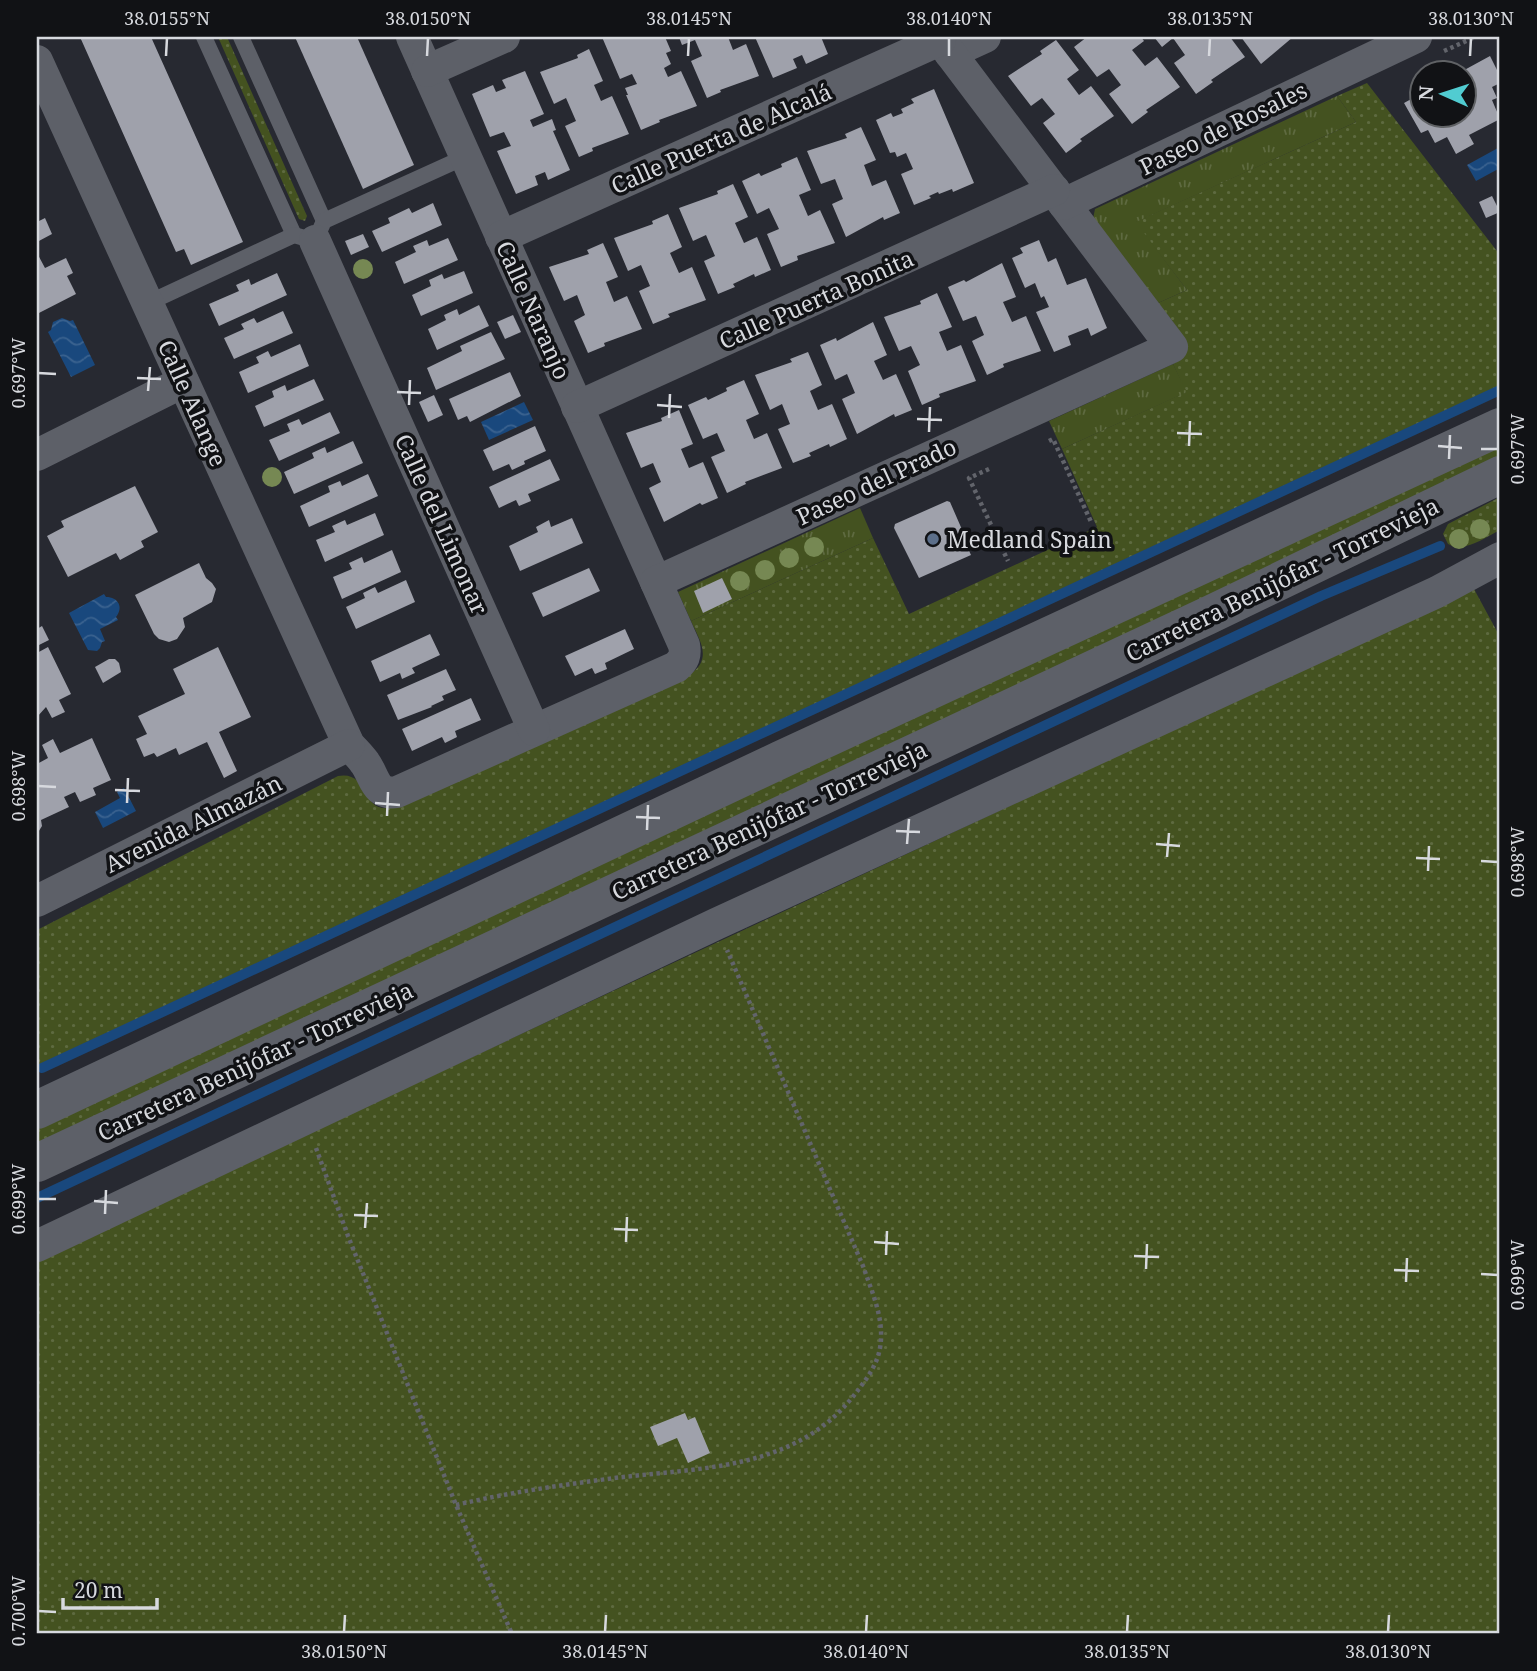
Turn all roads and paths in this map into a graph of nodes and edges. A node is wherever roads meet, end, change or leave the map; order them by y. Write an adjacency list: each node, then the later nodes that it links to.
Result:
1 (204, 37): 13 (lane, Calle del Limonar)
2 (241, 37): 13 (lane, Calle del Limonar)
3 (412, 37): 10 (street, Calle Naranjo)
4 (504, 37): 10 (street)
5 (985, 37): 7 (street, Calle Puerta de Alcalá)
6 (1416, 37): 8 (street, Paseo de Rosales)
7 (943, 43): 12 (street, Paseo del Prado); 14 (street, Calle Puerta de Alcalá)
8 (1376, 45): 12 (street, Paseo de Rosales)
9 (37, 61): 15 (street, Calle Alange)
10 (427, 71): 11 (street, Calle Naranjo)
11 (465, 157): 13 (lane); 14 (street, Calle Naranjo)
12 (1059, 197): 17 (street, Calle Puerta Bonita); 26 (street, Paseo del Prado)
13 (311, 232): 15 (lane); 27 (street, Calle del Limonar)
14 (501, 237): 17 (street, Calle Naranjo)
15 (148, 303): 16 (street, Calle Alange)
16 (183, 382): 20 (street); 28 (street, Calle Alange)
17 (578, 407): 26 (street, Calle Naranjo)
18 (1500, 427): 31 (main road, Carretera Benijófar - Torrevieja)
19 (1041, 444): 23 (path)
20 (37, 455)
21 (989, 469): 24 (path)
22 (1500, 475): 33 (main road, Carretera Benijófar - Torrevieja)
23 (1091, 524)
24 (1008, 561)
25 (1497, 567): 30 (street)
26 (656, 582): 27 (street)
27 (534, 730): 28 (street)
28 (349, 745): 29 (street, Avenida Almazán)
29 (37, 901)
30 (716, 924): 32 (street); 35 (path)
31 (37, 1110)
32 (305, 1118): 34 (street); 35 (path)
33 (37, 1163)
34 (37, 1245)
35 (456, 1505): 36 (path)
36 (512, 1634)

